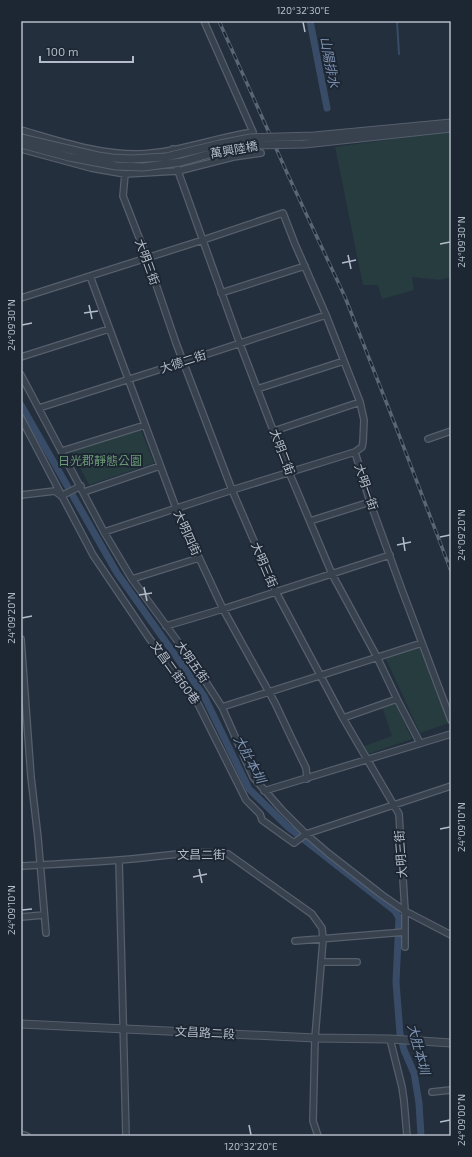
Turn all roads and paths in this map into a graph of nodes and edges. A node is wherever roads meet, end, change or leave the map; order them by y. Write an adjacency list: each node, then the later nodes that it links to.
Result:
1 (204, 21): 5 (street)
2 (451, 123): 6 (street, 萬興陸橋, bridge)
3 (451, 128): 7 (street, 萬興陸橋, bridge)
4 (21, 130): 9 (street)
5 (228, 136): 9 (street); 11 (street)
6 (21, 138)
7 (21, 144)
8 (21, 149): 13 (street)
9 (174, 149): 12 (street, 大明二街)
10 (261, 153): 11 (street)
11 (233, 157): 12 (street)
12 (178, 171): 13 (street); 14 (street, 大明二街)
13 (125, 174): 15 (street, 大明三街)
14 (202, 240): 15 (street); 16 (street, 大明一街); 18 (street, 大明二街)
15 (147, 258): 17 (street); 25 (street, 大明三街)
16 (305, 266): 18 (street); 20 (street, 大明一街)
17 (90, 276): 19 (street); 21 (street, 大明四街)
18 (221, 293): 22 (street, 大明二街)
19 (21, 298)
20 (326, 314): 22 (street, 大德二街); 24 (street, 大明一街)
21 (109, 329): 23 (street); 27 (street, 大明四街)
22 (240, 344): 25 (street, 大德二街); 28 (street, 大明二街)
23 (21, 357)
24 (344, 361): 28 (street); 29 (street, 大明一街)
25 (183, 362): 27 (street, 大德二街); 41 (street, 大明三街)
26 (21, 375): 30 (street, 大明五街)
27 (129, 380): 30 (street, 大德二街); 32 (street, 大明四街)
28 (257, 389): 33 (street, 大明二街)
29 (360, 402): 33 (street); 37 (street, 大明一街)
30 (39, 408): 36 (street, 大明五街)
31 (21, 418): 44 (street, 文昌二街60巷)
32 (145, 425): 36 (street); 38 (street, 大明四街)
33 (274, 431): 39 (street, 大明二街)
34 (451, 431): 35 (street)
35 (428, 439)
36 (62, 451): 40 (street, 大明五街)
37 (355, 452): 39 (street); 45 (street, 大明一街)
38 (160, 466): 42 (street); 46 (street, 大明四街)
39 (289, 472): 41 (street); 47 (street, 大明二街)
40 (81, 486): 42 (street, 大明五街); 44 (street)
41 (232, 490): 46 (street); 53 (street, 大明三街)
42 (84, 492): 48 (street, 大明五街)
43 (21, 494): 44 (street)
44 (61, 496): 73 (street, 文昌二街60巷)
45 (370, 502): 47 (street); 49 (street, 大明一街)
46 (176, 508): 48 (street); 50 (street, 大明四街)
47 (310, 521): 51 (street, 大明二街)
48 (104, 532): 52 (street, 大明五街)
49 (390, 556): 51 (street); 57 (street, 大明一街)
50 (199, 558): 52 (street); 54 (street, 大明四街)
51 (332, 574): 53 (street); 58 (street, 大明二街)
52 (132, 579): 55 (street, 大明五街)
53 (276, 592): 54 (street); 59 (street, 大明三街)
54 (223, 609): 55 (street); 60 (street, 大明四街)
55 (166, 626): 62 (street, 大明五街)
56 (21, 639): 65 (street)
57 (422, 643): 58 (street); 64 (street, 大明一街)
58 (377, 657): 59 (street); 61 (street, 大明二街)
59 (320, 676): 60 (street); 63 (street, 大明三街)
60 (268, 692): 62 (street); 69 (street, 大明四街)
61 (397, 699): 63 (street); 67 (street, 大明二街)
62 (222, 707): 71 (street, 大明五街)
63 (343, 718): 68 (street, 大明三街)
64 (451, 720)
65 (24, 730): 75 (street)
66 (451, 734): 67 (street)
67 (420, 743): 68 (street)
68 (366, 759): 69 (street); 72 (street, 大明三街)
69 (307, 779): 71 (street)
70 (451, 786): 72 (street)
71 (264, 791): 73 (street, 大明五街)
72 (393, 804): 73 (street); 77 (street, 大明三街)
73 (306, 834): 77 (street, 大明五街)
74 (119, 860): 75 (street, 文昌二街); 83 (street, 文昌二街); 89 (street)
75 (40, 865): 76 (street, 文昌二街); 78 (street)
76 (21, 866)
77 (405, 911): 80 (street, 大明三街); 82 (street, 大明五街)
78 (44, 915): 79 (street); 81 (street)
79 (21, 917)
80 (405, 932): 83 (street); 85 (street, 大明三街)
81 (46, 933)
82 (451, 935)
83 (323, 940): 84 (street); 86 (street, 文昌二街)
84 (295, 941)
85 (405, 947)
86 (321, 962): 87 (street); 90 (street, 文昌二街)
87 (357, 962)
88 (21, 1024): 89 (street, 文昌路二段)
89 (124, 1028): 90 (street, 文昌路二段); 97 (street)
90 (315, 1038): 91 (street, 文昌路二段); 98 (street, 文昌二街)
91 (390, 1039): 92 (street, 文昌路二段); 99 (street)
92 (451, 1043)
93 (451, 1090): 94 (street)
94 (432, 1092)
95 (21, 1134): 96 (street)
96 (27, 1136)
97 (126, 1136)
98 (318, 1136)
99 (407, 1136)

